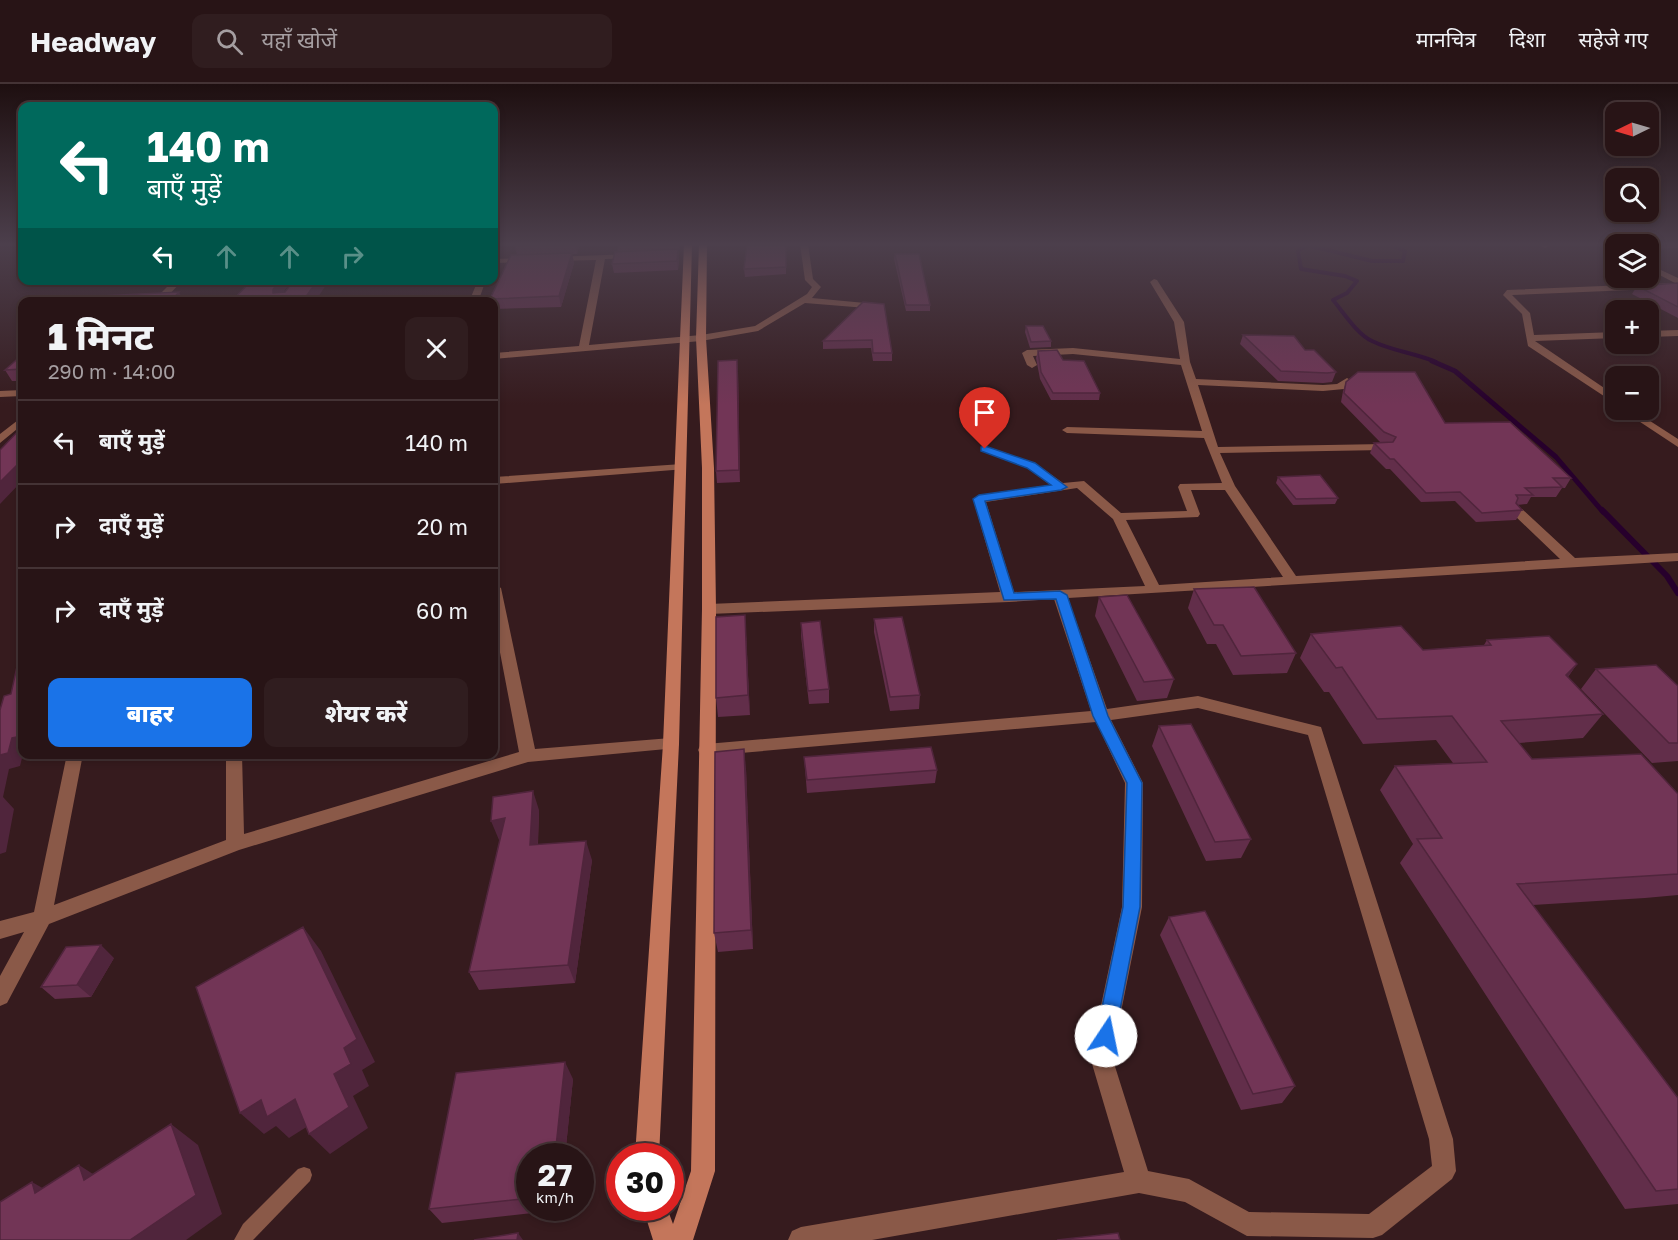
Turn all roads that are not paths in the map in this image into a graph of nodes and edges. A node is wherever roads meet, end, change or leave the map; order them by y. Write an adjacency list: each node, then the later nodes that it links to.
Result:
1 (593, 298): 17 (street)
2 (684, 298): 15 (street)
3 (702, 298): 13 (street)
4 (807, 298): 7 (street)
5 (1164, 298): 19 (street)
6 (1512, 298): 14 (street)
7 (803, 300): 8 (street); 13 (street)
8 (876, 307)
9 (1678, 333): 10 (street)
10 (1659, 334)
11 (1605, 335): 14 (street)
12 (1659, 337): 16 (street)
13 (702, 338): 15 (street); 48 (street)
14 (1530, 338): 25 (street)
15 (684, 339): 17 (street); 35 (street)
16 (1671, 342)
17 (584, 347): 18 (street)
18 (498, 356)
19 (1185, 362): 20 (street); 22 (street)
20 (1032, 365)
21 (1347, 381): 22 (street)
22 (1191, 382): 29 (street)
23 (18, 393): 24 (street)
24 (0, 394)
25 (1605, 394)
26 (1642, 420): 31 (street)
27 (18, 424): 30 (street)
28 (1067, 430): 29 (street)
29 (1209, 435): 34 (street)
30 (0, 440)
31 (1678, 444)
32 (1384, 447): 34 (street)
33 (985, 449): 38 (street)
34 (1213, 450): 37 (street)
35 (682, 467): 36 (street); 50 (street)
36 (498, 481)
37 (1229, 486): 40 (street); 43 (street)
38 (1061, 487): 40 (street); 46 (street)
39 (1518, 512): 42 (street)
40 (1118, 517): 44 (street)
41 (1672, 557): 42 (street)
42 (1571, 562): 43 (street)
43 (1292, 581): 44 (street)
44 (1154, 590): 45 (street)
45 (1060, 595): 46 (street); 49 (street)
46 (1009, 598): 48 (street)
47 (498, 608): 52 (street)
48 (709, 609): 51 (street)
49 (1101, 716): 51 (street); 61 (street); 61 (street)
50 (671, 744): 52 (street); 59 (street)
51 (706, 750): 65 (street)
52 (528, 756): 55 (street)
53 (74, 759): 56 (street)
54 (234, 759): 55 (street)
55 (235, 844): 56 (street)
56 (42, 918): 57 (street); 58 (street)
57 (0, 930)
58 (0, 996)
59 (648, 1143)
60 (304, 1175): 63 (lane)
61 (1139, 1181): 66 (street)
62 (659, 1221): 64 (street)
63 (243, 1240)
64 (666, 1240)
65 (680, 1240)
66 (801, 1240)

